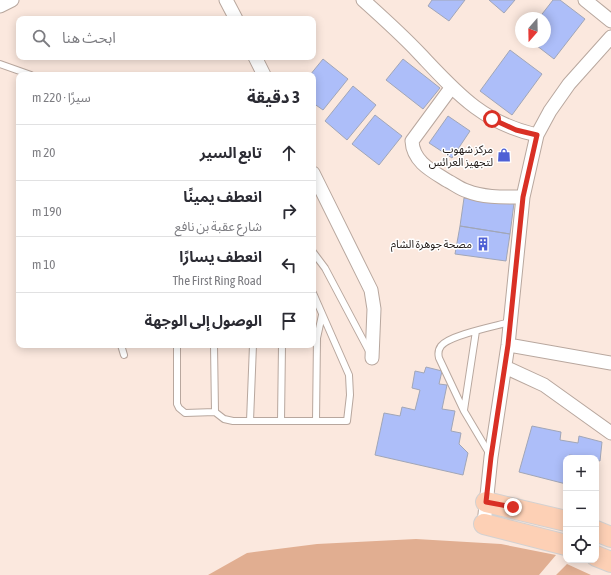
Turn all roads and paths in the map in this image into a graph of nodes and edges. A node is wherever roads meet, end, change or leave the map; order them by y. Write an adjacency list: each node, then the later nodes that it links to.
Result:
1 (12, 0): 5 (street)
2 (226, 0): 6 (street)
3 (363, 0): 13 (street)
4 (585, 0): 7 (street)
5 (0, 6)
6 (234, 16)
7 (611, 21)
8 (611, 37): 14 (street)
9 (256, 60): 12 (street)
10 (0, 64): 11 (lane)
11 (23, 72)
12 (262, 72)
13 (452, 88): 14 (street); 16 (street)
14 (537, 135): 16 (street)
15 (316, 179): 29 (street)
16 (523, 197): 20 (street)
17 (316, 256): 29 (lane)
18 (316, 300): 19 (lane)
19 (322, 315): 36 (lane); 36 (lane)
20 (510, 322): 21 (lane); 22 (street)
21 (476, 331): 32 (lane); 32 (lane)
22 (508, 345): 30 (street); 31 (street)
23 (122, 348): 28 (lane)
24 (177, 348): 33 (lane)
25 (214, 348): 33 (lane)
26 (253, 348): 34 (lane)
27 (282, 348): 35 (lane)
28 (124, 355)
29 (372, 358)
30 (611, 363)
31 (505, 367): 37 (street); 38 (street)
32 (464, 410): 38 (lane)
33 (215, 412): 34 (lane)
34 (250, 421): 35 (lane)
35 (281, 421): 36 (lane)
36 (316, 421)
37 (611, 433)
38 (491, 457): 39 (street)
39 (486, 502): 40 (main road); 41 (street)
40 (563, 520)
41 (484, 524): 44 (main road)
42 (599, 532): 43 (main road)
43 (611, 537)
44 (563, 544)
45 (599, 557): 46 (main road)
46 (611, 562)

